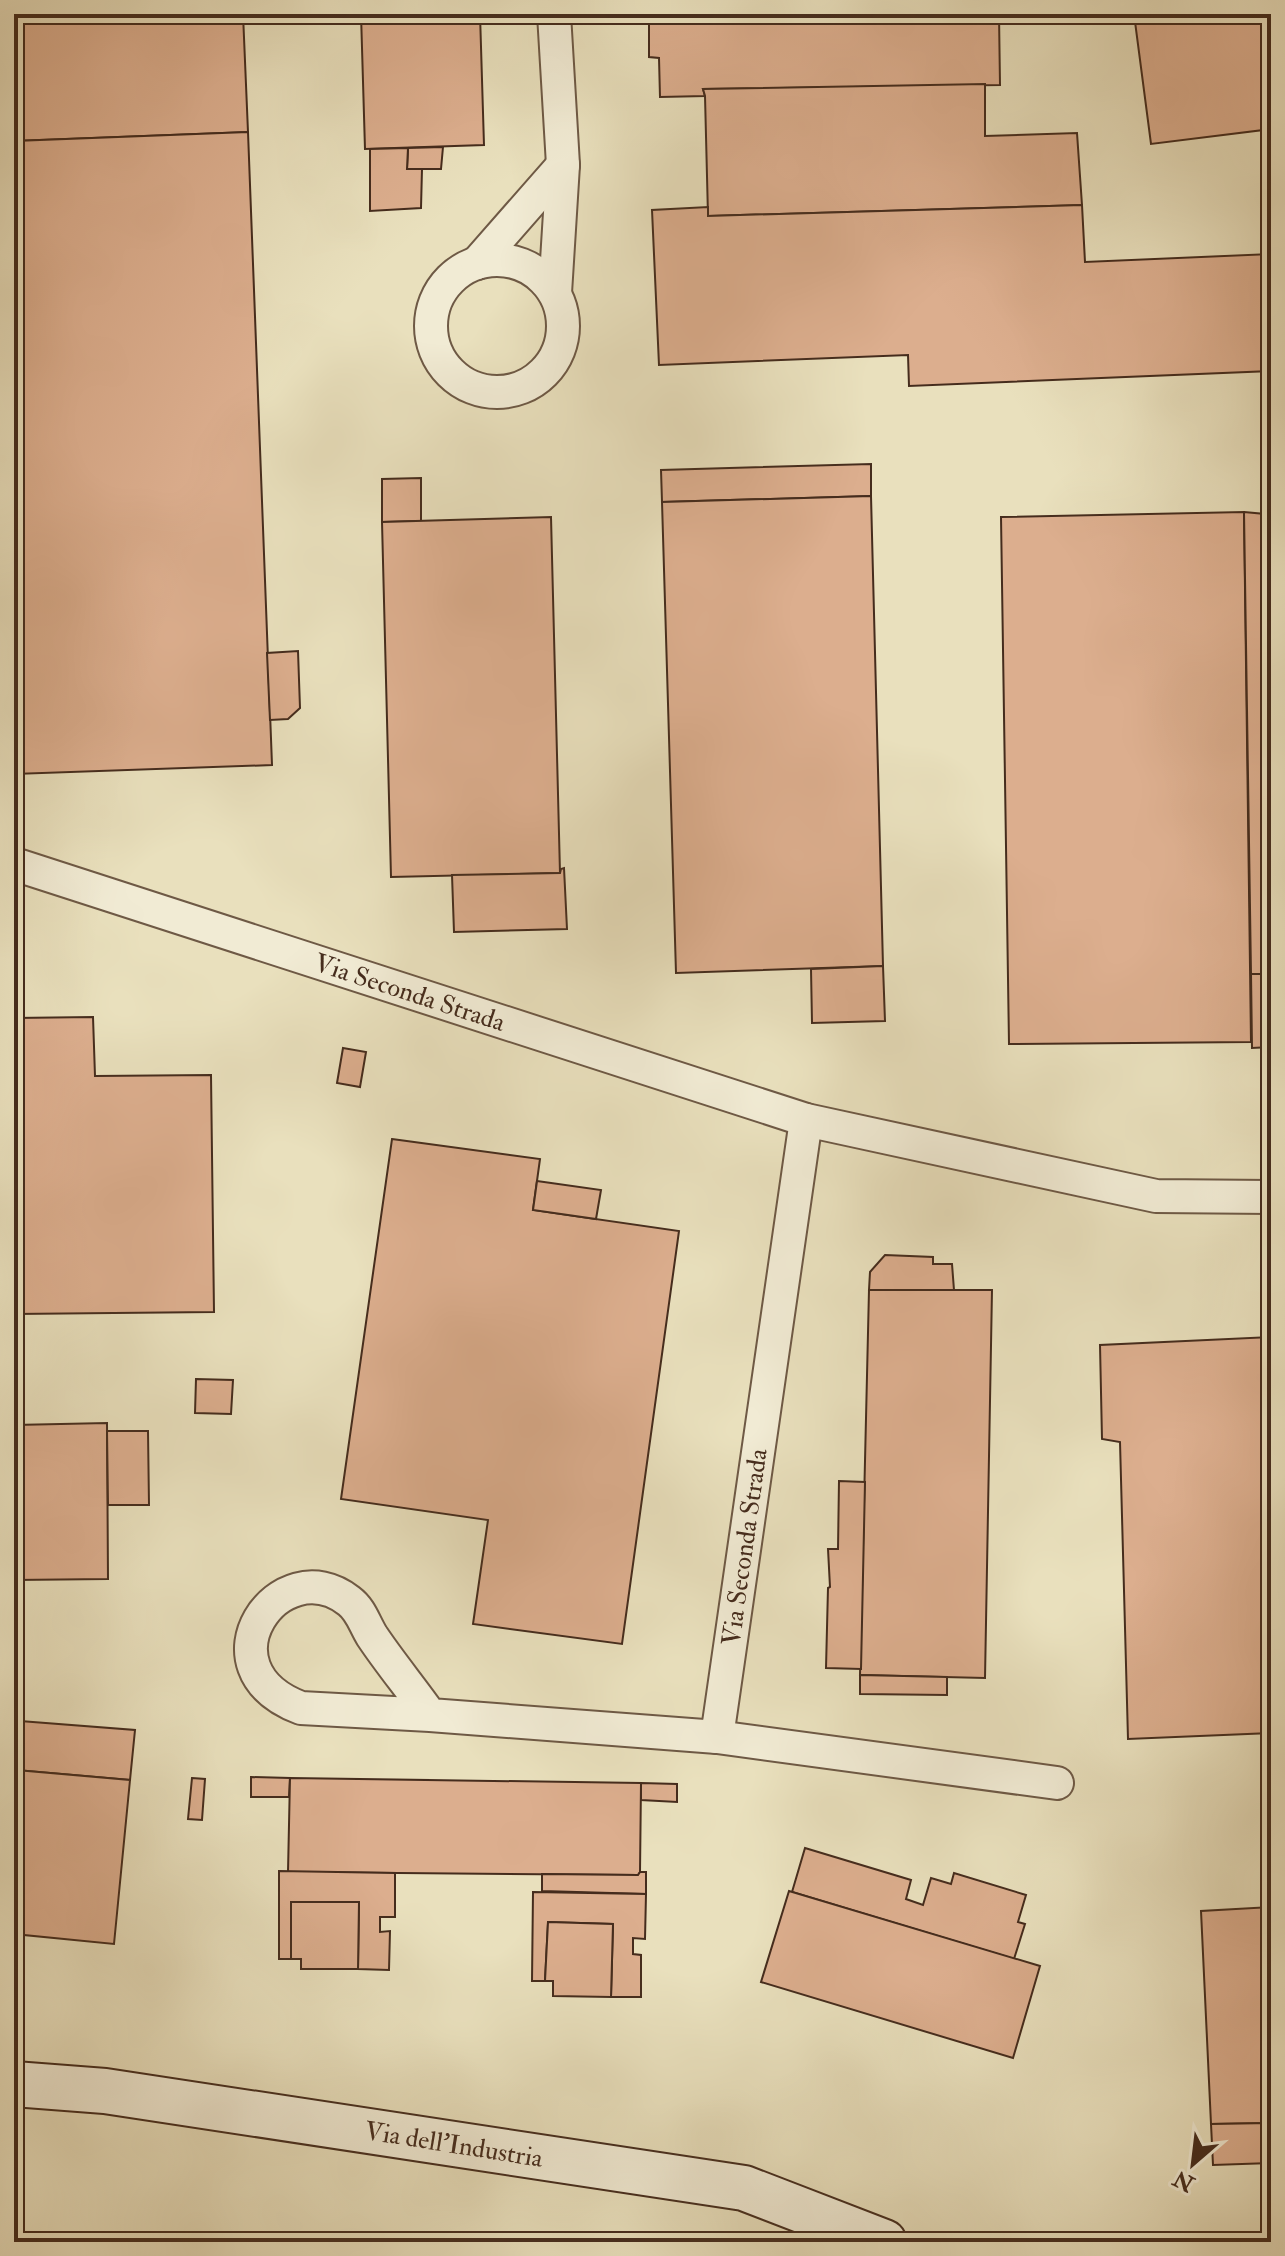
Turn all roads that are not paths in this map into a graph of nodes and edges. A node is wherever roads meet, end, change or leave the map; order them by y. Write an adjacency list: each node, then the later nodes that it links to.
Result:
1 (554, 14): 2 (street)
2 (563, 165): 3 (street); 4 (street)
3 (477, 263): 4 (street); 4 (street)
4 (555, 293)
5 (14, 864): 6 (street, Via Seconda Strada)
6 (806, 1120): 7 (street, Via Seconda Strada); 9 (street, Via Seconda Strada)
7 (1271, 1197)
8 (430, 1715): 8 (street); 9 (street)
9 (717, 1737): 10 (street)
10 (1057, 1783)
11 (14, 2084): 12 (main road, Via dell'Industria)
12 (884, 2242)

